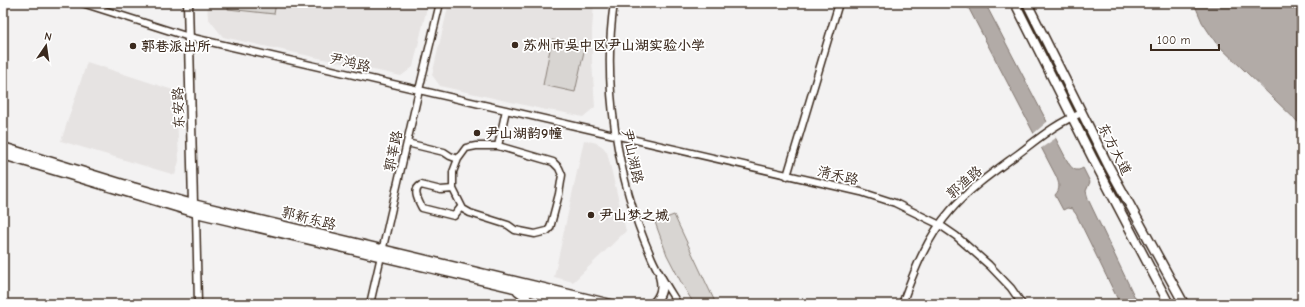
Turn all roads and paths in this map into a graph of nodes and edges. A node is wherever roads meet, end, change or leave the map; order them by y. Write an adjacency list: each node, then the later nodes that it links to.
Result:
1 (82, 3): 9 (street, 尹鸿路)
2 (188, 3): 9 (main road, 东安路)
3 (193, 3): 9 (main road, 东安路)
4 (440, 3): 10 (street, 郭莘路)
5 (614, 3): 14 (street, 尹山湖路)
6 (839, 3): 20 (street)
7 (1015, 3): 13 (main road, 东方大道)
8 (1027, 3): 12 (main road, 东方大道)
9 (191, 37): 10 (street, 尹鸿路); 22 (main road, 东安路)
10 (419, 90): 11 (street, 尹鸿路); 15 (street, 郭莘路)
11 (506, 110): 14 (street, 尹鸿路); 16 (street)
12 (1082, 113): 13 (street, 郭渔路); 39 (main road, 东方大道)
13 (1072, 117): 24 (street, 郭渔路); 38 (main road, 东方大道)
14 (615, 135): 20 (street, 清禾路); 26 (street, 尹山湖路)
15 (407, 143): 19 (street); 25 (street, 郭莘路)
16 (498, 146): 19 (street); 23 (street)
17 (3, 147): 22 (main road, 郭新东路)
18 (3, 155): 22 (main road, 郭新东路)
19 (458, 159): 21 (street)
20 (787, 176): 24 (street, 清禾路)
21 (453, 189): 23 (street); 23 (street)
22 (196, 207): 25 (main road, 郭新东路); 29 (street, 东安路)
23 (461, 207)
24 (940, 225): 36 (street, 郭渔路); 37 (street, 清禾路)
25 (382, 253): 27 (main road, 郭新东路); 28 (main road, 郭新东路); 30 (street, 郭莘路)
26 (660, 276): 34 (main road); 35 (street, 尹山湖路)
27 (512, 287): 28 (main road, 郭新东路); 31 (main road)
28 (555, 298): 32 (main road, 郭新东路); 33 (main road, 郭新东路)
29 (198, 304)
30 (370, 304)
31 (530, 304)
32 (582, 304)
33 (611, 304)
34 (653, 304)
35 (678, 304)
36 (902, 304)
37 (1022, 304)
38 (1169, 304)
39 (1184, 304)

